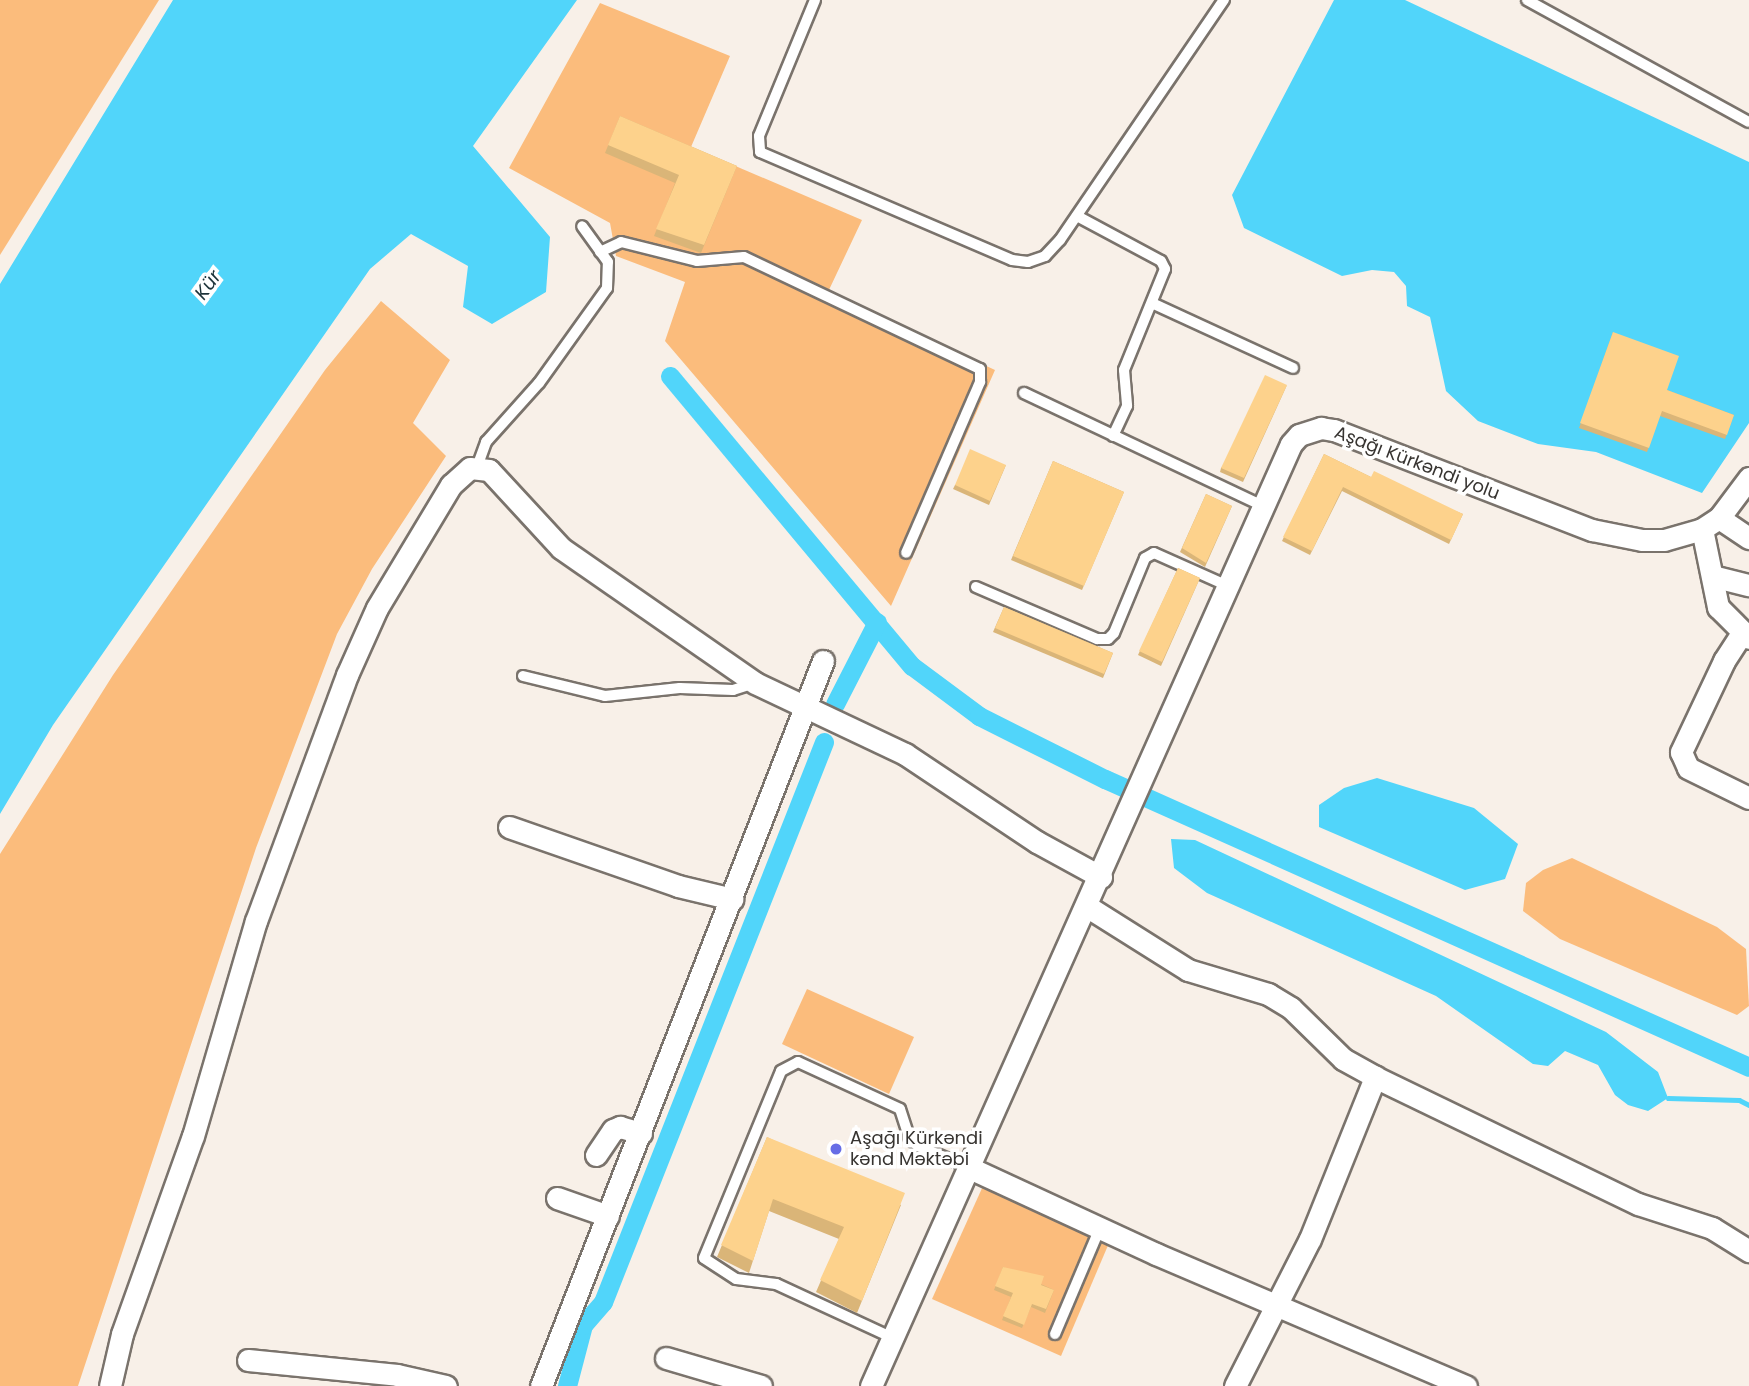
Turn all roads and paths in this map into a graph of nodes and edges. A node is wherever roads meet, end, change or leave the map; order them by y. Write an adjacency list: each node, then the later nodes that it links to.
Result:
1 (815, 0): 5 (lane)
2 (1224, 0): 5 (lane)
3 (1527, 0): 4 (lane)
4 (1749, 122)
5 (1077, 216): 8 (lane)
6 (582, 226): 7 (lane)
7 (600, 252): 12 (lane); 17 (lane)
8 (1154, 304): 9 (lane); 11 (lane)
9 (1293, 368)
10 (1024, 393): 11 (lane)
11 (1113, 436): 14 (lane)
12 (477, 467): 25 (street); 45 (street)
13 (1749, 478): 15 (street)
14 (1263, 506): 15 (street, Aşağı Kürkəndi yolu); 20 (street, Aşağı Kürkəndi yolu)
15 (1711, 524): 16 (street); 18 (street)
16 (1749, 538)
17 (906, 553)
18 (1712, 576): 19 (street); 22 (street)
19 (1749, 585)
20 (1228, 586): 21 (lane); 29 (street, Aşağı Kürkəndi yolu)
21 (976, 587)
22 (1746, 635): 27 (street)
23 (823, 661): 26 (street)
24 (523, 677): 25 (lane)
25 (755, 683): 26 (street)
26 (806, 706): 29 (street); 30 (street)
27 (1749, 798)
28 (509, 827): 30 (street)
29 (1101, 877): 31 (street, Aşağı Kürkəndi yolu)
30 (732, 899): 33 (street)
31 (1088, 907): 32 (street); 35 (street, Aşağı Kürkəndi yolu)
32 (1375, 1077): 39 (street); 40 (street)
33 (640, 1133): 34 (street); 37 (street)
34 (596, 1155)
35 (972, 1169): 38 (street); 42 (street, Aşağı Kürkəndi yolu); 42 (lane)
36 (557, 1198): 37 (street)
37 (608, 1216): 47 (street)
38 (1100, 1228): 40 (street); 41 (lane)
39 (1749, 1251)
40 (1273, 1304): 50 (street); 51 (street)
41 (1055, 1334)
42 (893, 1338): 49 (street, Aşağı Kürkəndi yolu)
43 (666, 1359): 48 (street)
44 (248, 1360): 46 (street)
45 (110, 1386)
46 (446, 1386)
47 (541, 1386)
48 (761, 1386)
49 (871, 1386)
50 (1235, 1386)
51 (1466, 1386)

